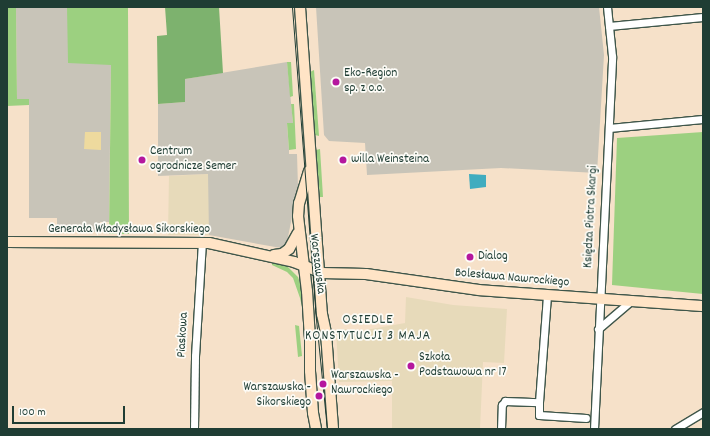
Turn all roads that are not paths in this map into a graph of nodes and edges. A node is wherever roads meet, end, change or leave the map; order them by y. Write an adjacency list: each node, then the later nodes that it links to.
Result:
1 (300, 7): 7 (street, Warszawska)
2 (607, 7): 4 (street, Księdza Piotra Skargi)
3 (703, 17): 4 (street)
4 (609, 26): 6 (street, Księdza Piotra Skargi)
5 (703, 119): 6 (street)
6 (609, 128): 15 (street, Księdza Piotra Skargi)
7 (311, 151): 8 (street, Warszawska); 13 (street, Warszawska)
8 (299, 229): 11 (street); 12 (street, Warszawska)
9 (7, 242): 10 (street, Generała Władysława Sikorskiego)
10 (202, 242): 11 (street, Generała Władysława Sikorskiego); 22 (street, Piaskowa)
11 (270, 256): 12 (street, Generała Władysława Sikorskiego)
12 (303, 265): 13 (street, Generała Władysława Sikorskiego); 23 (street, Warszawska)
13 (319, 273): 14 (street, Bolesława Nawrockiego); 24 (street, Warszawska)
14 (546, 295): 15 (street, Bolesława Nawrockiego); 19 (street)
15 (600, 299): 16 (street, Bolesława Nawrockiego); 18 (street, Księdza Piotra Skargi)
16 (632, 300): 17 (street, Bolesława Nawrockiego); 18 (street)
17 (703, 306)
18 (598, 329): 26 (street, Księdza Piotra Skargi)
19 (540, 402): 21 (street); 25 (street)
20 (703, 412): 27 (street)
21 (586, 418)
22 (194, 429)
23 (316, 429)
24 (334, 429)
25 (501, 429)
26 (594, 429)
27 (675, 429)

